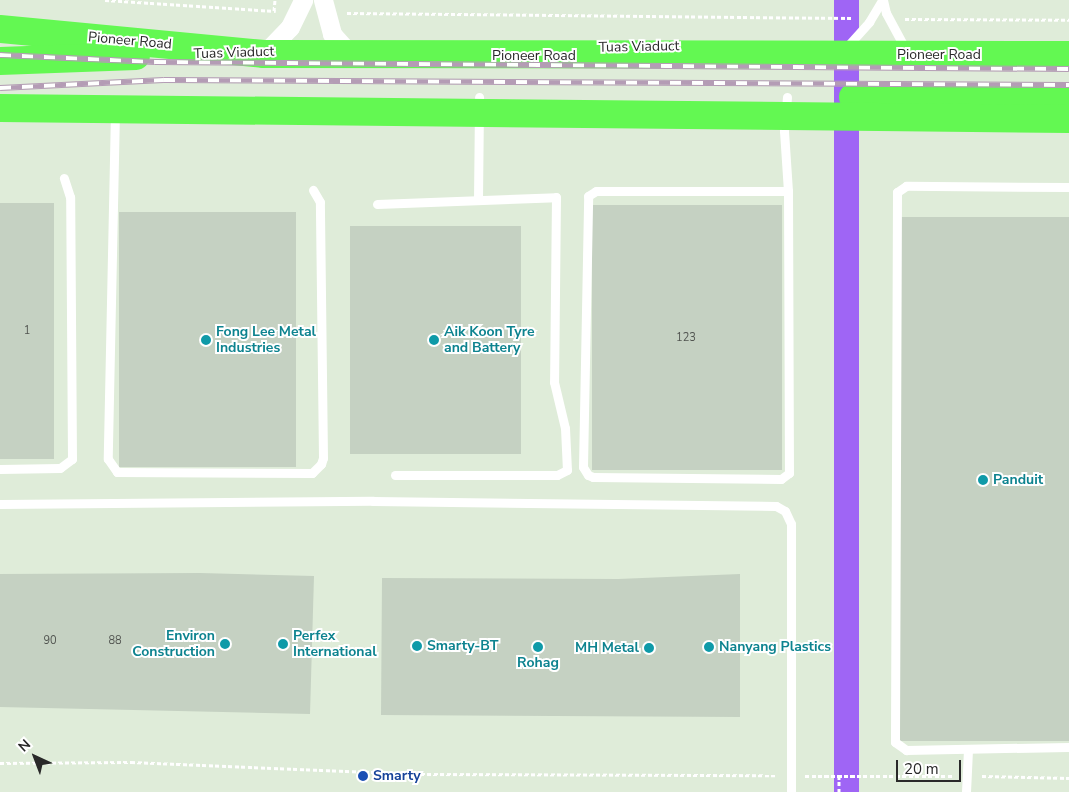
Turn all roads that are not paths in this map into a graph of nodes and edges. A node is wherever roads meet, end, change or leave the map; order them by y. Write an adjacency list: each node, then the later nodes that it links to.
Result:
1 (882, 0): 7 (lane); 10 (lane)
2 (301, 6): 6 (street)
3 (324, 7): 9 (street)
4 (0, 29): 6 (main road, Pioneer Road)
5 (1069, 43): 11 (main road, Tuas Viaduct)
6 (264, 54): 9 (main road, Pioneer Road)
7 (909, 55): 8 (main road, Pioneer Road); 10 (main road, Pioneer Road)
8 (1069, 55)
9 (352, 56): 10 (main road, Pioneer Road)
10 (839, 56)
11 (0, 61)
12 (479, 97): 13 (main road); 15 (main road); 22 (lane)
13 (787, 97): 14 (main road); 21 (lane)
14 (1069, 98)
15 (115, 102): 16 (main road); 20 (lane)
16 (0, 106): 17 (main road)
17 (1069, 119)
18 (64, 178): 24 (lane)
19 (1069, 187): 28 (lane)
20 (313, 190)
21 (788, 191): 21 (lane)
22 (478, 200): 23 (lane); 25 (lane)
23 (377, 204)
24 (0, 469)
25 (394, 475)
26 (0, 504): 29 (lane)
27 (1069, 747): 28 (lane)
28 (968, 749): 30 (lane)
29 (791, 792)
30 (966, 792)

